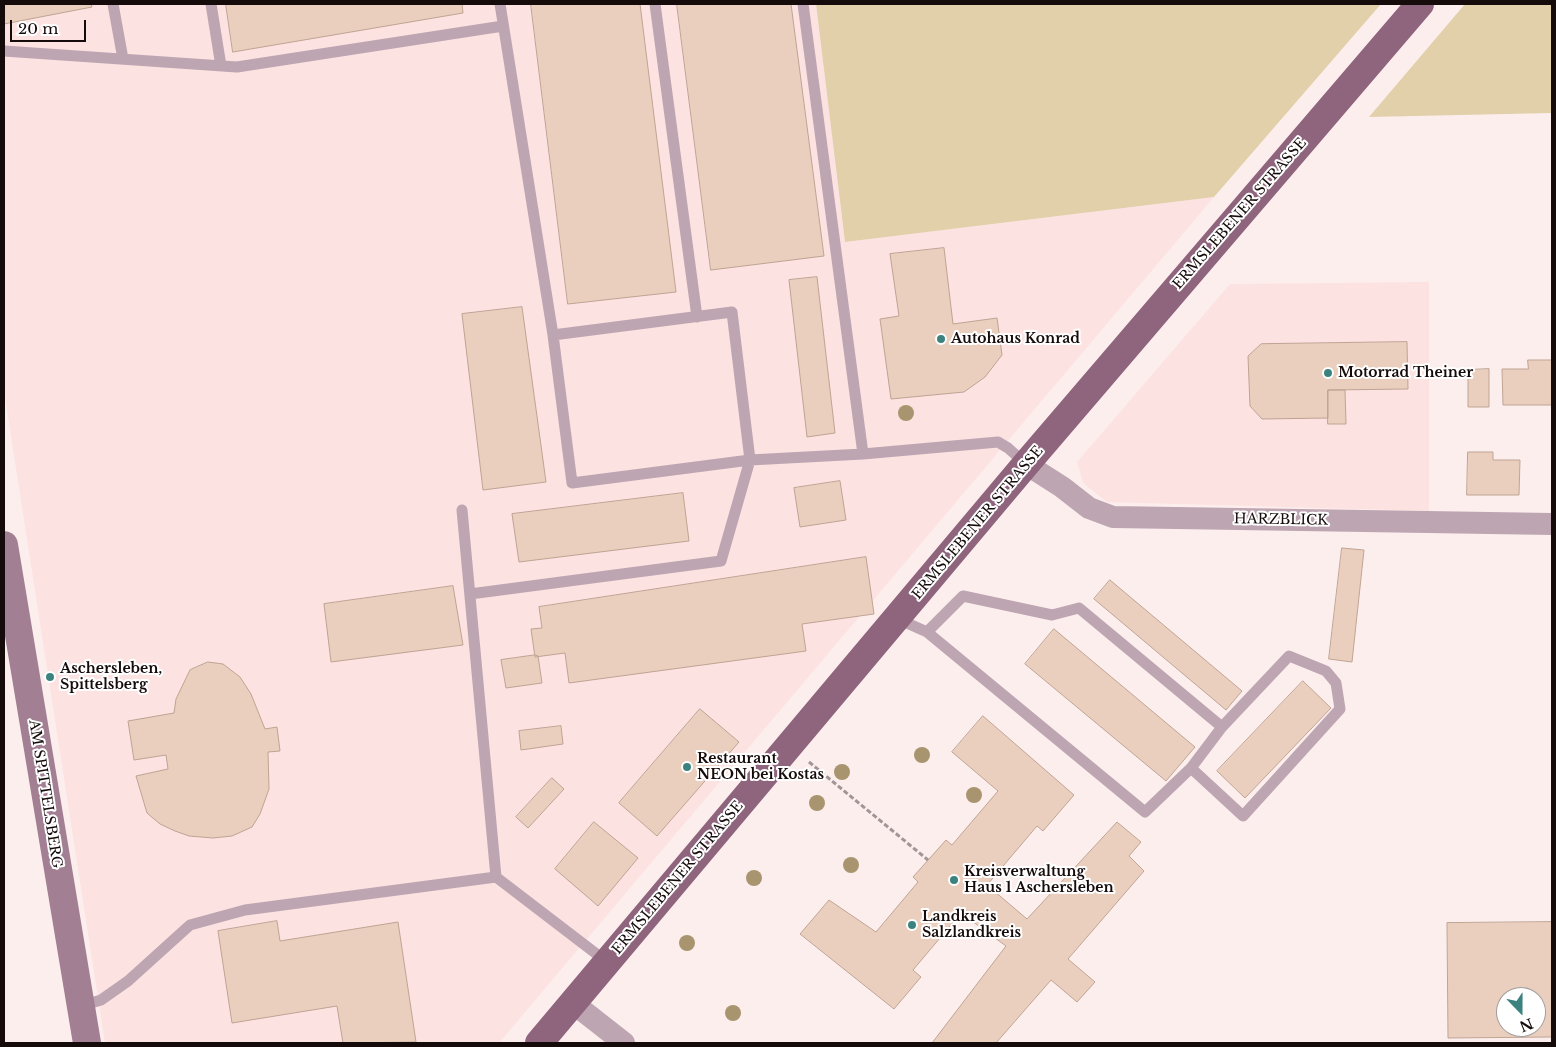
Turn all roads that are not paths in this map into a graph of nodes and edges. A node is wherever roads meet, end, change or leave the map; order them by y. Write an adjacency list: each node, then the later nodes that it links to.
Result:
1 (113, 4): 9 (lane)
2 (211, 4): 10 (lane)
3 (500, 4): 7 (lane)
4 (655, 4): 11 (lane)
5 (803, 4): 13 (lane)
6 (1420, 4): 15 (main road, ERMSLEBENER STRASSE)
7 (503, 26): 10 (lane); 12 (lane)
8 (4, 51): 9 (lane)
9 (123, 59): 10 (lane)
10 (221, 66)
11 (696, 317): 12 (lane); 14 (lane)
12 (553, 335): 14 (lane)
13 (863, 454): 14 (lane); 15 (lane)
14 (750, 460): 19 (lane)
15 (1026, 464): 17 (street, HARZBLICK); 21 (main road, ERMSLEBENER STRASSE)
16 (462, 510): 19 (lane)
17 (1552, 524)
18 (4, 545): 20 (main road, AM SPITTELSBERG)
19 (470, 594): 25 (lane)
20 (8, 595): 28 (main road, AM SPITTELSBERG)
21 (898, 619): 22 (lane); 26 (main road, ERMSLEBENER STRASSE)
22 (927, 632): 23 (lane); 24 (lane)
23 (1222, 726): 24 (lane); 24 (lane)
24 (1191, 768)
25 (496, 877): 26 (lane); 28 (lane)
26 (608, 962): 27 (main road, ERMSLEBENER STRASSE)
27 (573, 1003): 30 (main road, ERMSLEBENER STRASSE); 31 (street)
28 (81, 1006): 29 (main road, AM SPITTELSBERG)
29 (87, 1043)
30 (539, 1043)
31 (624, 1043)

